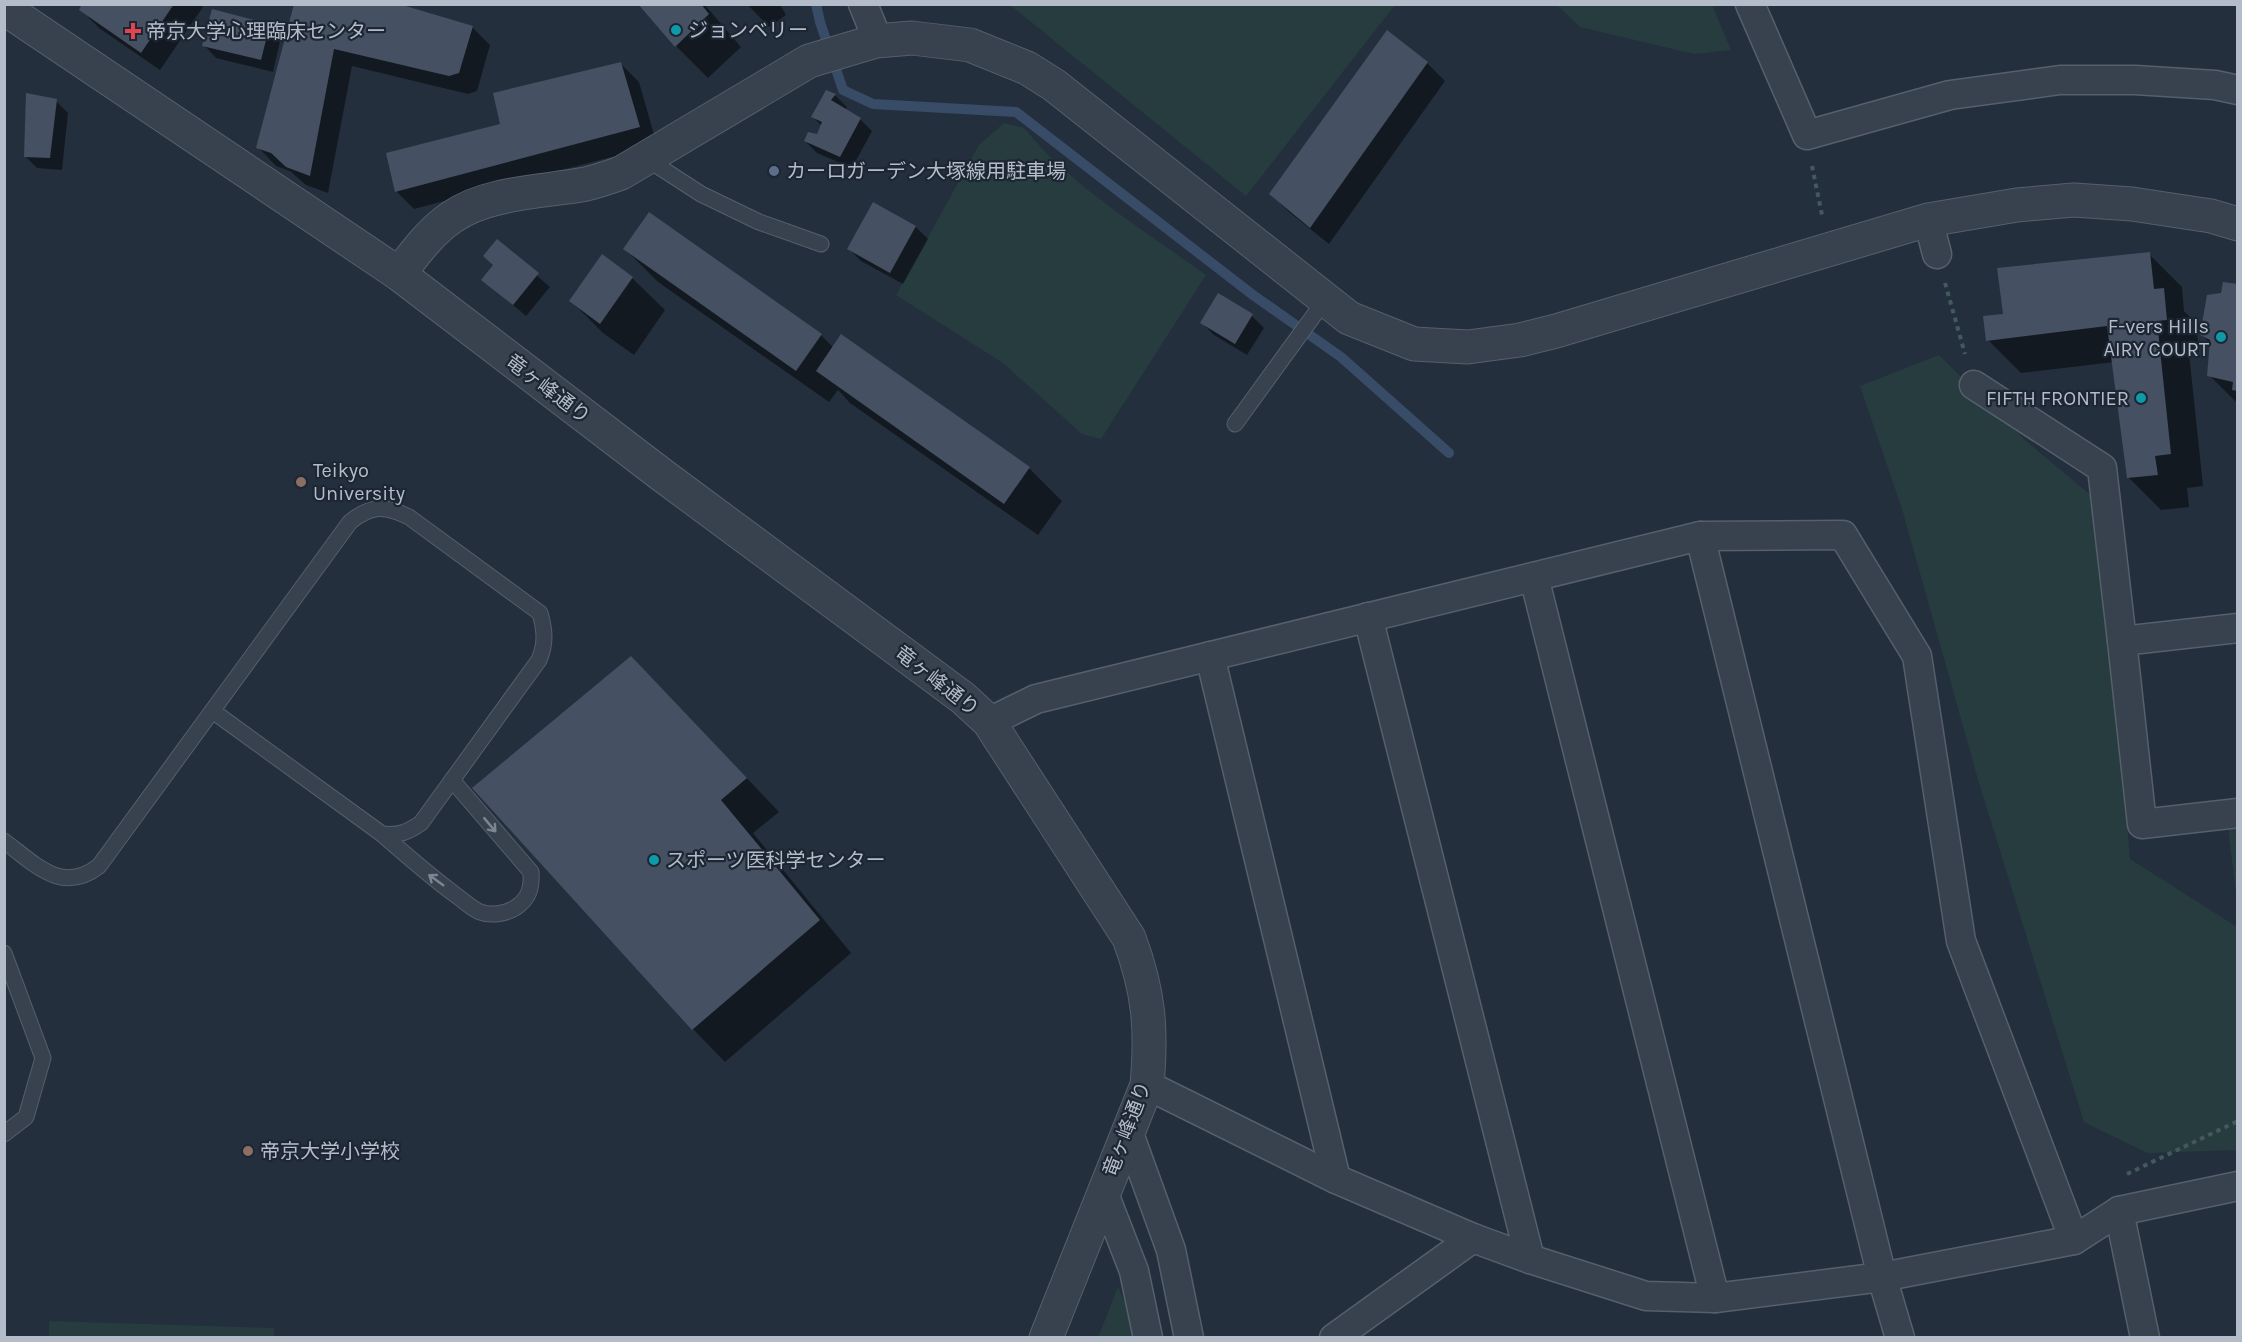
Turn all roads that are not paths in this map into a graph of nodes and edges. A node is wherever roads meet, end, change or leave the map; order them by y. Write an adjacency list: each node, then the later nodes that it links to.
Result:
1 (863, 4): 4 (street)
2 (1750, 4): 5 (street)
3 (4, 8): 11 (street, 竜ヶ峰通り)
4 (863, 44): 6 (street); 12 (street)
5 (2238, 90)
6 (647, 159): 9 (lane); 11 (street)
7 (1928, 220): 8 (street); 10 (street); 12 (street)
8 (2238, 224)
9 (821, 244)
10 (1937, 254)
11 (399, 274): 22 (street, 竜ヶ峰通り)
12 (1317, 310): 14 (lane)
13 (1974, 385): 19 (street)
14 (1234, 424)
15 (1700, 536): 16 (street); 36 (street); 38 (street)
16 (1534, 576): 17 (street); 39 (street)
17 (1368, 617): 20 (street); 37 (street)
18 (2238, 628): 19 (street)
19 (2122, 641): 24 (street)
20 (1210, 656): 22 (street); 31 (street)
21 (214, 712): 23 (lane); 25 (lane); 26 (lane)
22 (989, 722): 28 (street, 竜ヶ峰通り)
23 (453, 780): 25 (lane); 25 (lane, one-way to 25)
24 (2238, 813)
25 (382, 834)
26 (4, 842)
27 (4, 953): 30 (lane)
28 (1147, 1085): 29 (street, 竜ヶ峰通り); 31 (street)
29 (1128, 1131): 33 (street, 竜ヶ峰通り); 42 (street)
30 (4, 1134)
31 (1336, 1179): 35 (street)
32 (2238, 1186): 34 (street)
33 (1103, 1191): 40 (street, 竜ヶ峰通り); 41 (street)
34 (2119, 1211): 36 (street); 45 (street)
35 (1473, 1238): 37 (street); 43 (street)
36 (2074, 1240): 38 (street)
37 (1530, 1259): 39 (street)
38 (1882, 1277): 39 (street); 44 (street)
39 (1715, 1298)
40 (1046, 1338)
41 (1148, 1338)
42 (1190, 1338)
43 (1334, 1338)
44 (1900, 1338)
45 (2145, 1338)

